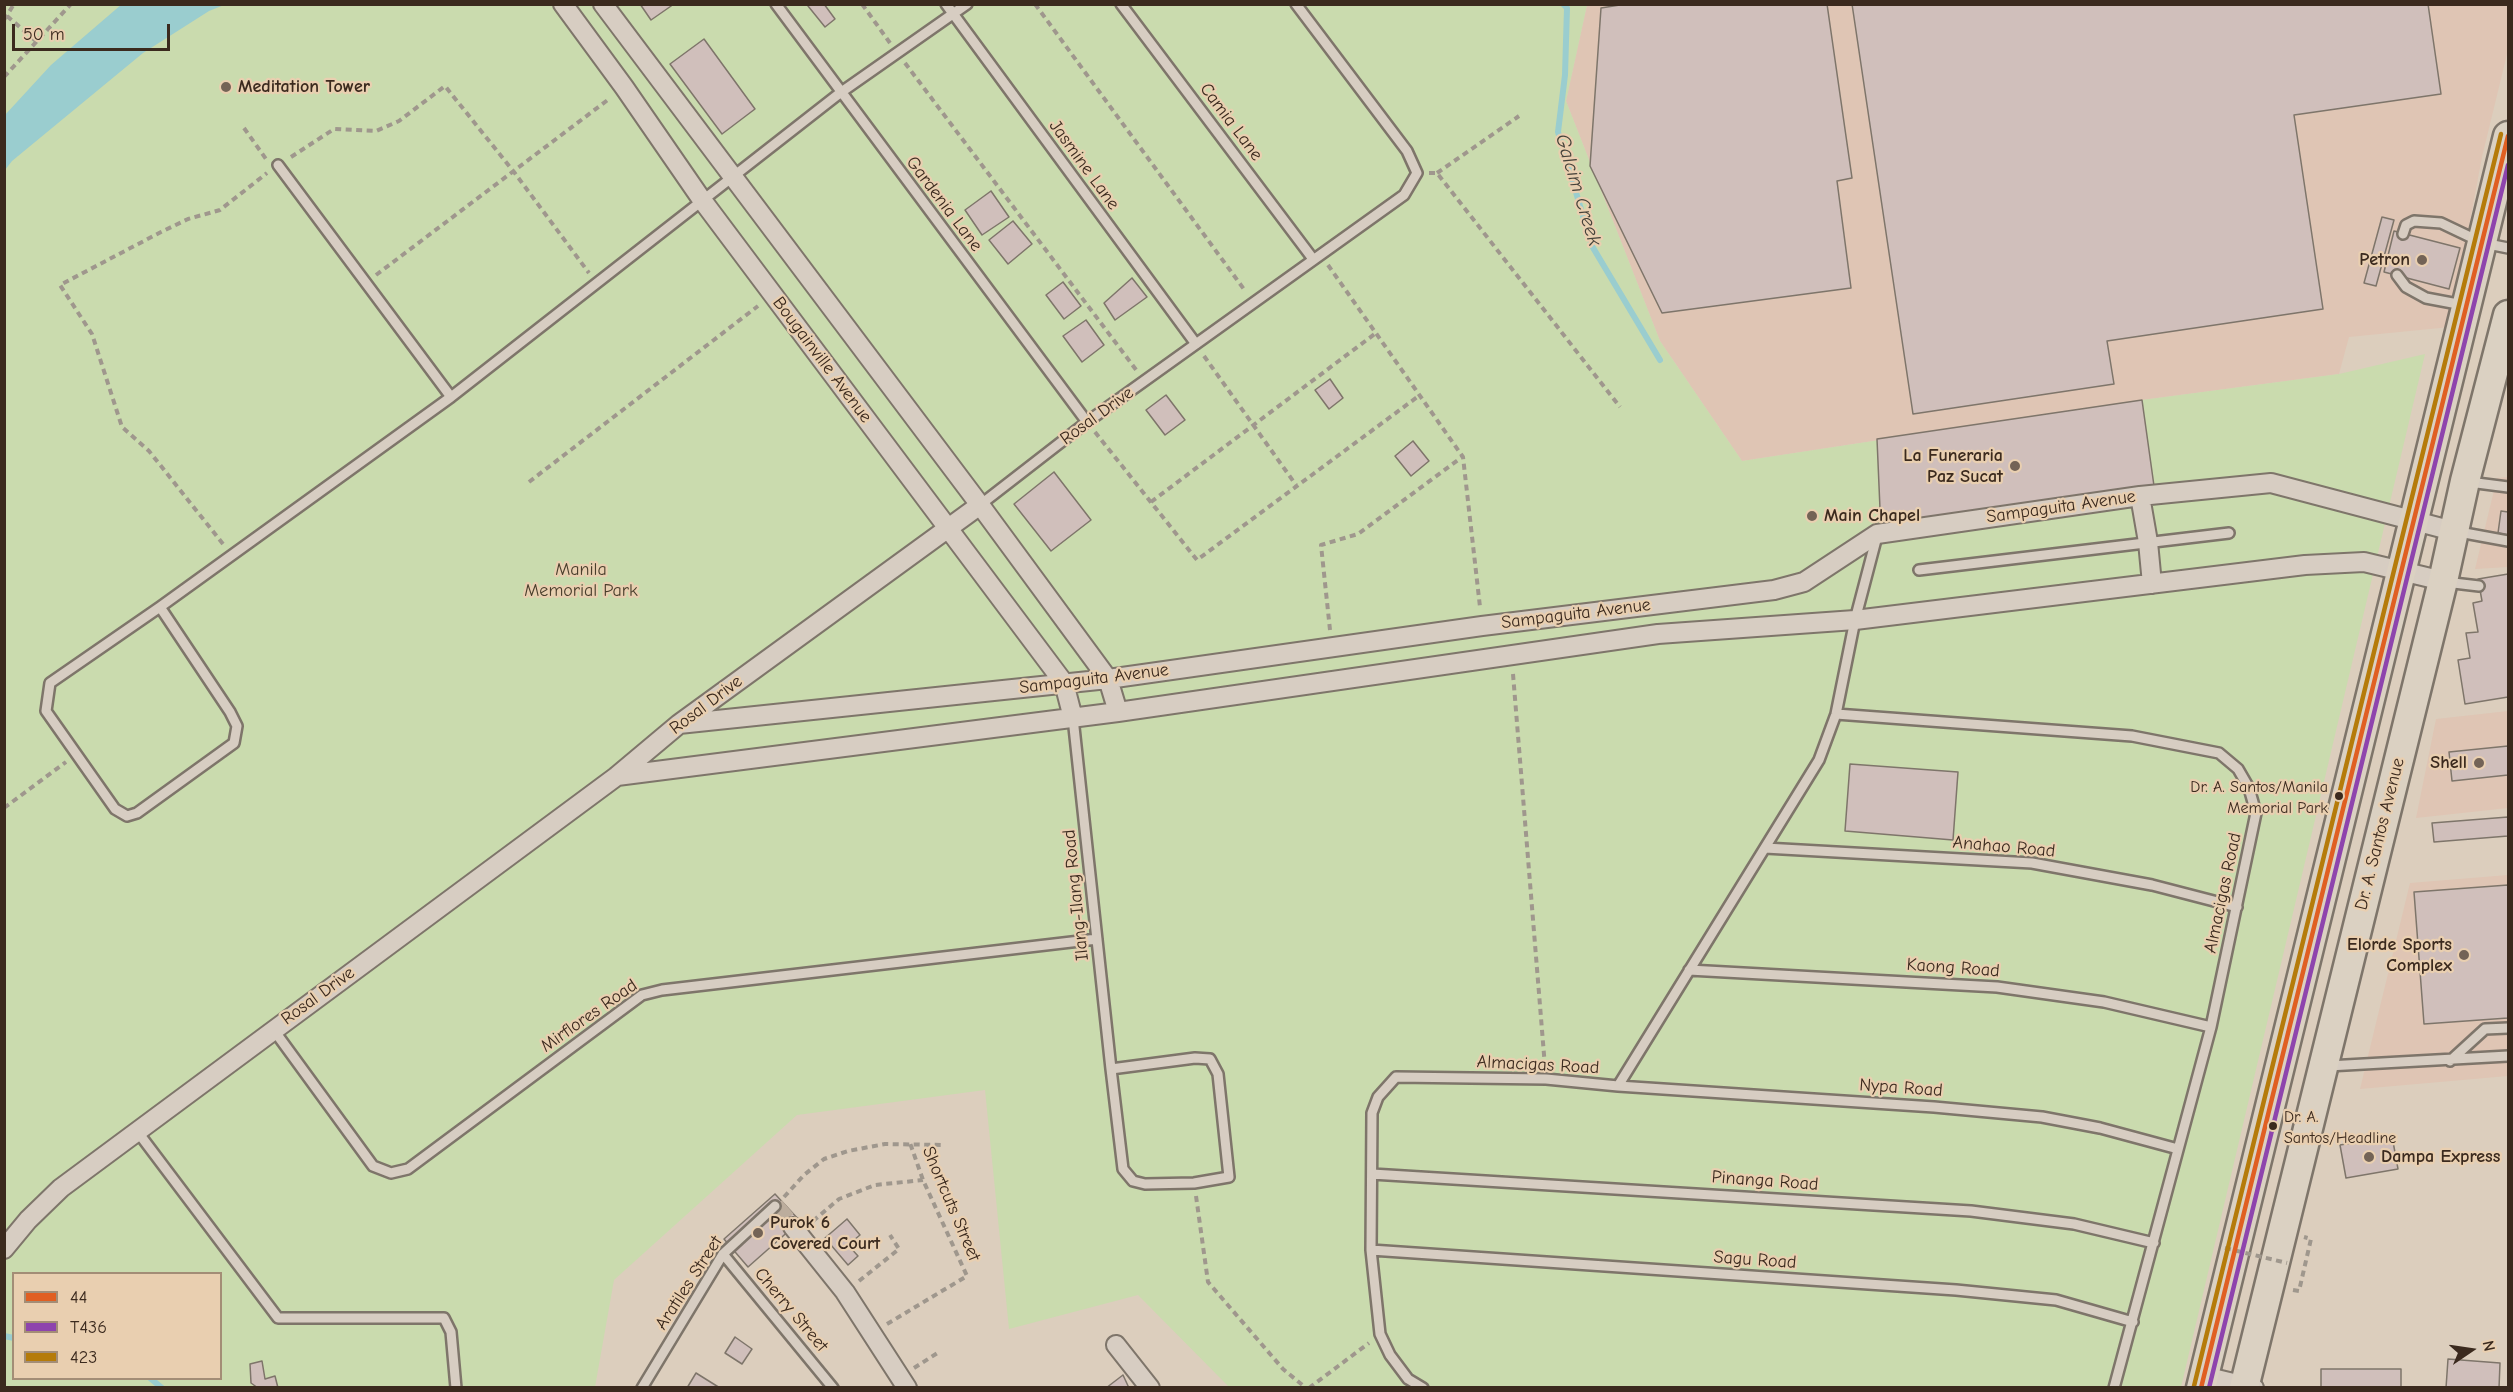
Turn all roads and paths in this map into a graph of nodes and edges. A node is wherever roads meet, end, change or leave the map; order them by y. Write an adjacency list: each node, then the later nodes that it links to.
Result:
1 (14, 4): 13 (path)
2 (71, 4): 14 (path)
3 (563, 4): 17 (street, Bougainville Avenue)
4 (603, 4): 26 (street)
5 (776, 4): 18 (lane, Gardenia Lane)
6 (862, 4): 15 (path)
7 (946, 4): 12 (lane, Jasmine Lane)
8 (967, 4): 12 (lane)
9 (1035, 4): 35 (path)
10 (1121, 4): 30 (lane, Camia Lane)
11 (1296, 4): 24 (lane)
12 (953, 14): 15 (lane); 39 (lane, Jasmine Lane)
13 (6, 18): 14 (path)
14 (37, 42): 16 (path)
15 (897, 53): 18 (lane); 40 (path)
16 (4, 77)
17 (624, 87): 23 (path); 27 (street, Bougainville Avenue)
18 (840, 93): 26 (lane); 44 (lane, Gardenia Lane)
19 (1519, 116): 25 (path)
20 (244, 128): 22 (path)
21 (2508, 136): 29 (main road)
22 (275, 167): 23 (path); 32 (lane); 61 (path)
23 (514, 172): 32 (path); 33 (path)
24 (1417, 172): 25 (path); 30 (lane, Rosal Drive)
25 (1437, 173): 43 (path)
26 (732, 177): 27 (lane); 53 (street)
27 (702, 200): 33 (lane); 34 (street, Bougainville Avenue)
28 (2403, 234): 29 (lane)
29 (2496, 245): 36 (main road)
30 (1313, 259): 35 (lane, Rosal Drive); 38 (path)
31 (2397, 275): 36 (lane)
32 (365, 282): 42 (lane)
33 (597, 283): 42 (lane)
34 (773, 294): 48 (path); 55 (street, Bougainville Avenue)
35 (1254, 303): 39 (lane, Rosal Drive)
36 (2467, 305): 54 (main road)
37 (2508, 315): 47 (main road, Dr. A. Santos Avenue)
38 (1376, 333): 41 (path); 45 (path)
39 (1196, 344): 40 (lane, Rosal Drive); 45 (path)
40 (1145, 381): 44 (lane, Rosal Drive)
41 (1420, 394): 46 (path); 49 (path)
42 (451, 397): 61 (lane)
43 (1620, 407)
44 (1087, 422): 52 (path); 53 (lane, Rosal Drive)
45 (1253, 424): 49 (path); 52 (path)
46 (1463, 457): 70 (path); 72 (path)
47 (2465, 481): 50 (lane); 56 (main road, Dr. A. Santos Avenue)
48 (529, 482)
49 (1296, 484): 52 (path)
50 (2508, 487)
51 (2140, 496): 54 (street, Sampaguita Avenue); 58 (street, Sampaguita Avenue); 60 (street)
52 (1151, 502)
53 (980, 506): 55 (street, Rosal Drive); 74 (street)
54 (2416, 520): 56 (street, Sampaguita Avenue); 63 (main road)
55 (948, 527): 75 (street, Bougainville Avenue); 79 (street, Rosal Drive)
56 (2453, 531): 59 (lane); 64 (main road, Dr. A. Santos Avenue)
57 (2229, 533): 60 (lane)
58 (1877, 534): 68 (street, Sampaguita Avenue); 69 (lane, Almacigas Road)
59 (2508, 541)
60 (2148, 542): 62 (lane); 65 (street)
61 (232, 555): 67 (lane)
62 (1919, 570)
63 (2402, 571): 64 (street, Sampaguita Avenue); 65 (street, Sampaguita Avenue); 121 (main road)
64 (2443, 581): 66 (lane); 92 (main road, Dr. A. Santos Avenue)
65 (2152, 584): 69 (street, Sampaguita Avenue)
66 (2479, 586)
67 (160, 607): 80 (lane); 80 (lane)
68 (1601, 611): 70 (street, Sampaguita Avenue); 71 (street)
69 (1855, 620): 71 (street, Sampaguita Avenue); 77 (lane, Almacigas Road)
70 (1482, 626): 72 (street, Sampaguita Avenue)
71 (1604, 641): 73 (street, Sampaguita Avenue)
72 (1332, 646): 74 (street, Sampaguita Avenue)
73 (1511, 655): 76 (street, Sampaguita Avenue); 94 (path)
74 (1108, 679): 75 (street, Sampaguita Avenue); 76 (street)
75 (1064, 683): 78 (street, Bougainville Avenue); 79 (street, Sampaguita Avenue)
76 (1118, 712): 78 (street, Sampaguita Avenue)
77 (1836, 714): 83 (lane, Almacigas Road); 84 (lane, Almacigas Road)
78 (1073, 718): 81 (street, Sampaguita Avenue); 85 (lane, Ilang-Ilang Road)
79 (678, 724): 81 (street, Rosal Drive)
80 (76, 754): 82 (path)
81 (617, 776): 89 (street, Rosal Drive)
82 (4, 808)
83 (1764, 848): 84 (lane, Anahao Road); 86 (lane, Almacigas Road)
84 (2237, 907): 87 (lane, Almacigas Road)
85 (1097, 939): 89 (lane, Mirflores Road); 93 (lane, Ilang-Ilang Road)
86 (1689, 970): 87 (lane, Kaong Road); 95 (lane, Almacigas Road)
87 (2211, 1027): 99 (lane, Almacigas Road)
88 (2508, 1028): 91 (lane)
89 (273, 1029): 96 (street, Rosal Drive)
90 (2508, 1056): 91 (lane)
91 (2450, 1061): 92 (lane)
92 (2323, 1066): 122 (main road, Dr. A. Santos Avenue)
93 (1111, 1069): 102 (lane, Ilang-Ilang Road); 102 (lane, Ilang-Ilang Road)
94 (1546, 1079): 95 (lane, Almacigas Road); 100 (lane, Almacigas Road)
95 (1618, 1086): 99 (lane, Nypa Road)
96 (137, 1131): 109 (street, Rosal Drive); 123 (lane)
97 (910, 1143): 98 (path); 101 (path, Shortcuts Street); 103 (path)
98 (943, 1145)
99 (2178, 1149): 107 (lane, Almacigas Road)
100 (1372, 1174): 107 (lane, Pinanga Road); 110 (lane, Almacigas Road)
101 (923, 1180): 104 (path); 116 (path, Shortcuts Street)
102 (1194, 1183): 127 (path)
103 (778, 1203): 111 (lane, Aratiles Street)
104 (796, 1230): 114 (street)
105 (890, 1235): 114 (path)
106 (2311, 1239): 113 (path)
107 (2154, 1243): 115 (lane, Almacigas Road)
108 (2225, 1248): 112 (path, bridge)
109 (4, 1249)
110 (1371, 1250): 115 (lane, Sagu Road); 117 (lane, Almacigas Road)
111 (723, 1254): 124 (lane, Aratiles Street); 125 (lane, Cherry Street)
112 (2287, 1263)
113 (2299, 1291)
114 (845, 1292): 116 (street)
115 (2133, 1322): 129 (lane, Almacigas Road)
116 (873, 1333): 120 (street)
117 (1380, 1334): 127 (path); 128 (lane, Almacigas Road)
118 (1116, 1345): 126 (street)
119 (939, 1352): 120 (path)
120 (904, 1382)
121 (2203, 1382): 122 (street)
122 (2248, 1387)
123 (456, 1388)
124 (642, 1388)
125 (833, 1388)
126 (1150, 1388)
127 (1307, 1388)
128 (1423, 1388)
129 (2114, 1388)

